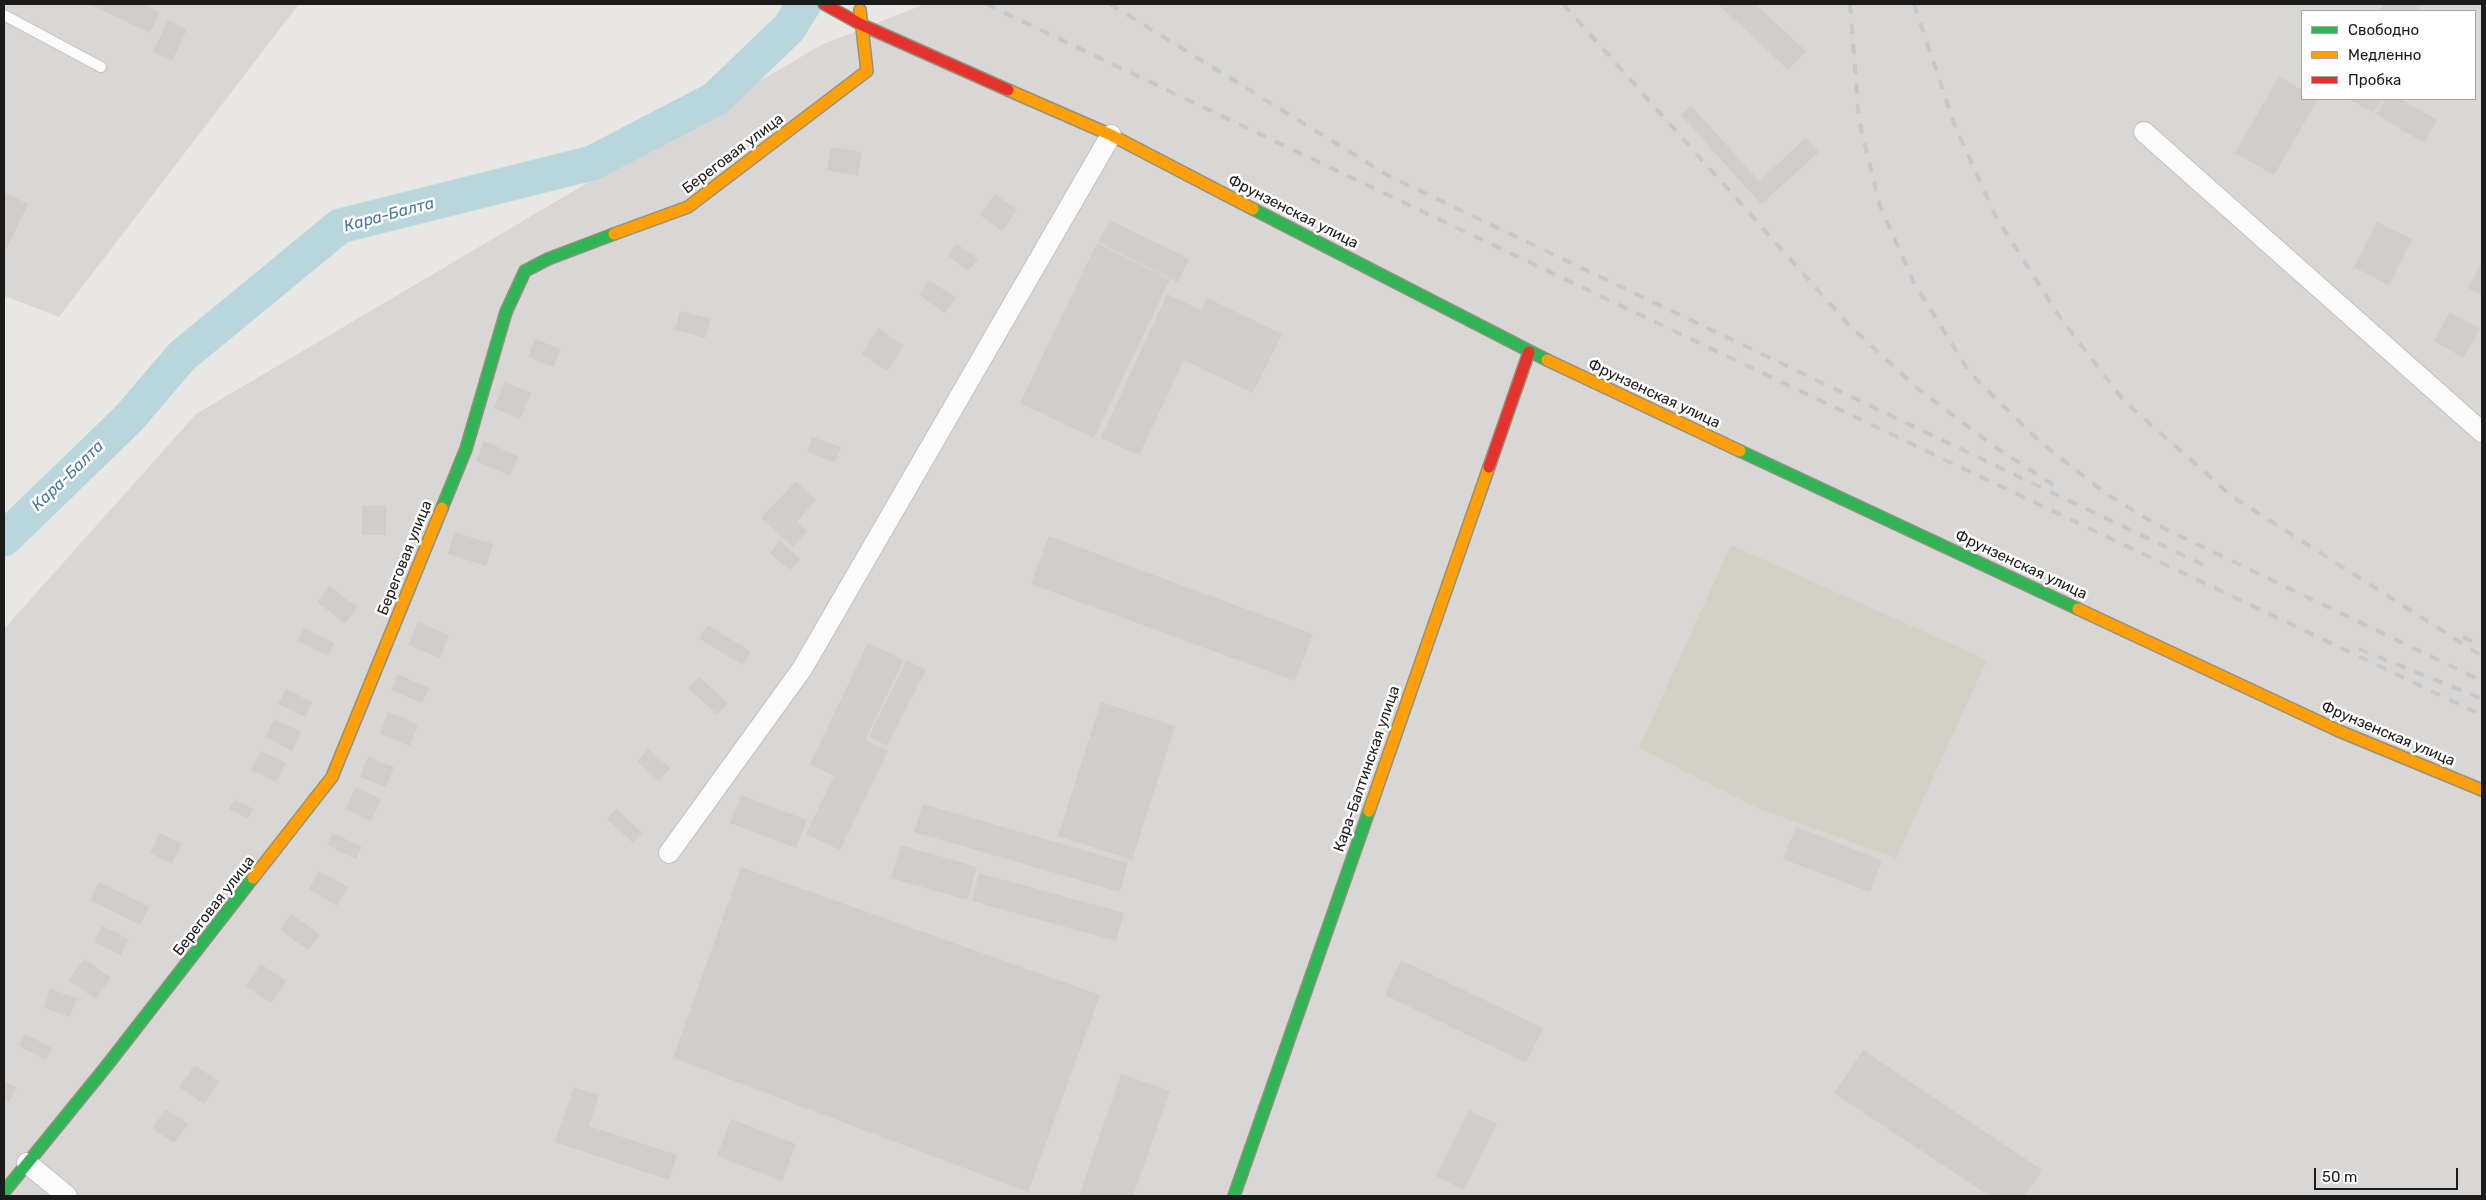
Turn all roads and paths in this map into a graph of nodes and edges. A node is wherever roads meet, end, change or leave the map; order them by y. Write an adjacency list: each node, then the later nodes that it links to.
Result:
1 (824, 4): 4 (street, Фрунзенская улица)
2 (860, 4): 4 (street)
3 (4, 15): 5 (lane)
4 (860, 24): 7 (street, Фрунзенская улица); 12 (street, Береговая улица)
5 (101, 66)
6 (2144, 132): 9 (street)
7 (1111, 135): 8 (street, Фрунзенская улица); 11 (street)
8 (1529, 352): 10 (street, Фрунзенская улица); 15 (street, Кара-Балтинская улица)
9 (2482, 432)
10 (2482, 790)
11 (668, 853)
12 (27, 1163): 13 (street, Береговая улица); 14 (street)
13 (4, 1192)
14 (68, 1196)
15 (1234, 1196)

